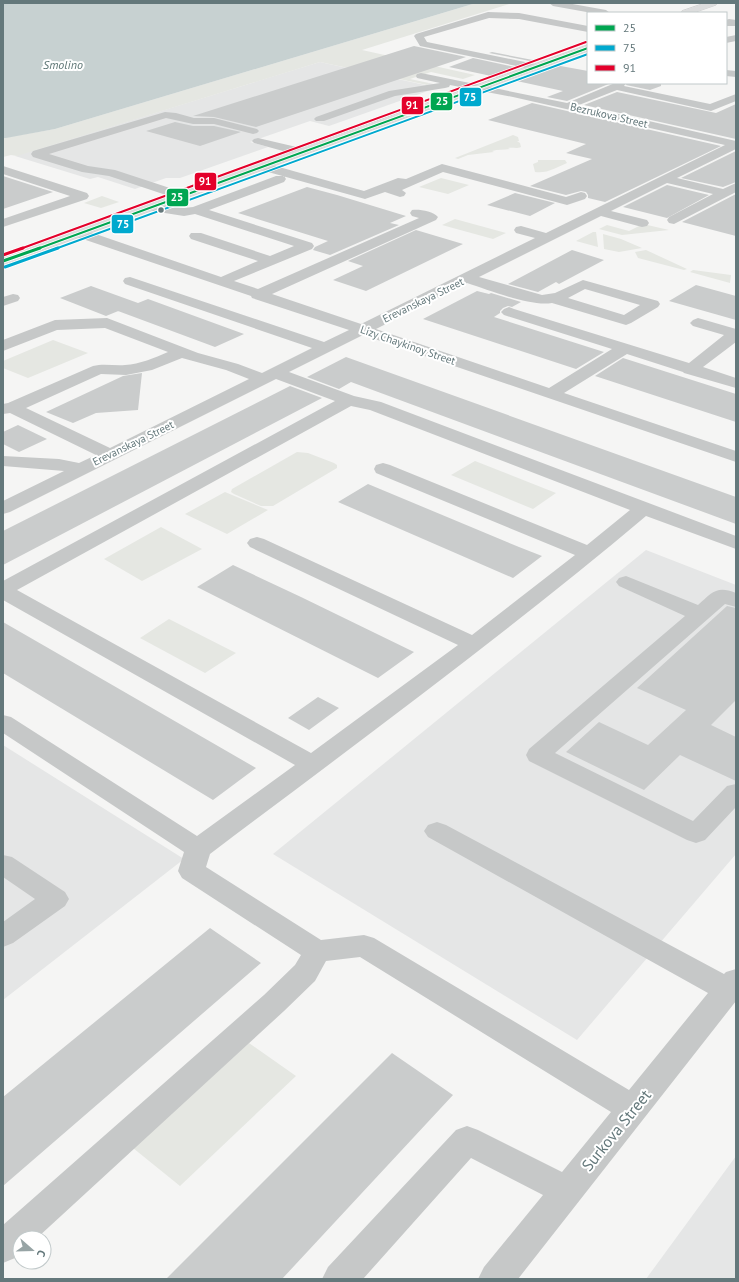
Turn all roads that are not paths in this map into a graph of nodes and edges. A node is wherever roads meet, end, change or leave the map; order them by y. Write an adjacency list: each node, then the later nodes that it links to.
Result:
1 (553, 3): 3 (street)
2 (713, 3): 4 (main road)
3 (601, 12)
4 (688, 12)
5 (587, 29): 6 (street)
6 (438, 30): 7 (street); 7 (street)
7 (423, 44): 9 (street)
8 (587, 48): 9 (main road)
9 (536, 67): 13 (main road)
10 (421, 76): 11 (street, Bezrukova Street)
11 (460, 82): 13 (street, Bezrukova Street); 17 (street)
12 (619, 85): 15 (street); 16 (street)
13 (481, 87): 15 (street, Bezrukova Street); 22 (main road)
14 (736, 97): 16 (street)
15 (568, 106): 18 (street, Bezrukova Street)
16 (710, 108): 18 (street)
17 (320, 119)
18 (666, 128): 19 (street, Bezrukova Street)
19 (736, 144): 23 (street, Erevanskaya Street)
20 (698, 146): 23 (street)
21 (59, 147): 22 (street); 24 (street); 28 (street)
22 (301, 152): 26 (main road)
23 (721, 152): 30 (street, Erevanskaya Street)
24 (80, 153)
25 (100, 159): 28 (street)
26 (262, 166): 34 (main road); 35 (street)
27 (3, 170): 43 (street)
28 (111, 173): 34 (street)
29 (280, 179): 38 (street)
30 (666, 179): 33 (street); 36 (street, Erevanskaya Street)
31 (736, 187): 33 (street)
32 (400, 193): 35 (street)
33 (724, 193): 42 (street)
34 (181, 196): 37 (main road)
35 (581, 196): 36 (street)
36 (614, 205): 39 (street, Erevanskaya Street)
37 (152, 207): 38 (street); 46 (main road)
38 (196, 210): 41 (street)
39 (600, 212): 44 (street); 47 (street, Erevanskaya Street)
40 (417, 213): 54 (street)
41 (218, 217): 50 (street); 50 (street)
42 (674, 220)
43 (3, 223)
44 (642, 223)
45 (521, 230): 47 (street)
46 (79, 233): 49 (main road); 53 (street, Lizy Chaykinoy Street)
47 (549, 237): 48 (street); 51 (street, Erevanskaya Street)
48 (566, 241)
49 (3, 261)
50 (271, 261): 53 (street)
51 (466, 278): 55 (street); 58 (street, Erevanskaya Street)
52 (130, 281): 60 (street)
53 (220, 282): 54 (street, Lizy Chaykinoy Street)
54 (257, 295): 58 (street, Lizy Chaykinoy Street)
55 (555, 299): 55 (street)
56 (509, 312): 61 (street)
57 (698, 323): 63 (street)
58 (361, 330): 60 (street, Erevanskaya Street); 66 (street, Lizy Chaykinoy Street)
59 (3, 346): 62 (street)
60 (326, 348): 64 (street, Erevanskaya Street)
61 (624, 349): 63 (street); 66 (street)
62 (181, 352): 64 (street); 68 (street)
63 (690, 370): 65 (street)
64 (269, 376): 67 (street); 69 (street, Erevanskaya Street)
65 (736, 383)
66 (550, 394): 70 (street, Lizy Chaykinoy Street)
67 (349, 400): 75 (street); 80 (street)
68 (7, 409): 69 (street)
69 (110, 455): 72 (street, Erevanskaya Street)
70 (736, 457)
71 (3, 461): 72 (street)
72 (82, 469): 74 (street, Erevanskaya Street)
73 (383, 470): 78 (street)
74 (3, 508)
75 (644, 508): 77 (street); 78 (street)
76 (258, 543): 83 (street)
77 (736, 543)
78 (590, 554): 83 (street)
79 (626, 582): 82 (street)
80 (3, 590): 85 (street)
81 (736, 601): 82 (street)
82 (700, 614): 86 (street)
83 (473, 644): 85 (street)
84 (3, 722): 88 (street)
85 (312, 764): 88 (street)
86 (736, 792)
87 (437, 831): 92 (street)
88 (198, 849): 91 (street)
89 (3, 864): 90 (street)
90 (3, 936)
91 (317, 951): 93 (street); 95 (street)
92 (732, 985): 93 (street, Surkova Street)
93 (633, 1109): 94 (street, Surkova Street)
94 (567, 1191): 96 (street); 97 (street, Surkova Street)
95 (3, 1247)
96 (340, 1279)
97 (496, 1279)

